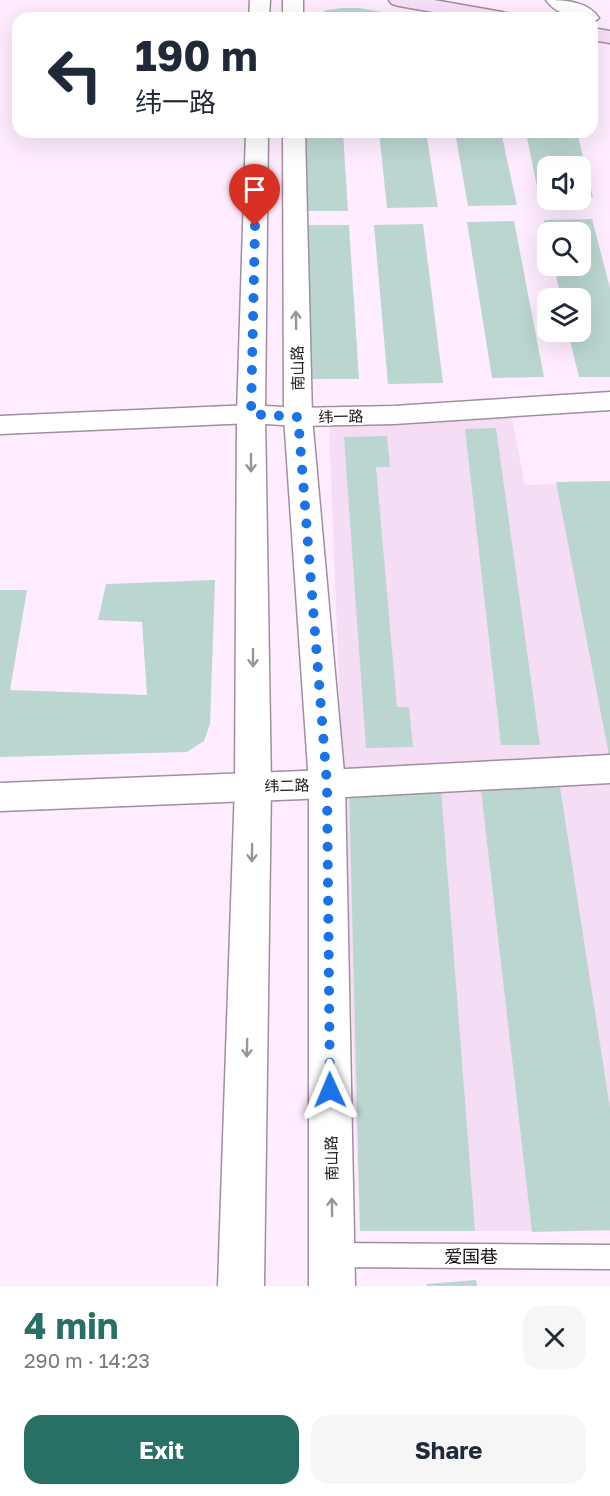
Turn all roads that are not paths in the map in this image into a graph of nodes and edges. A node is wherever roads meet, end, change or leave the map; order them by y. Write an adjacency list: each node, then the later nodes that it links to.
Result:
1 (399, 0): 3 (main road)
2 (556, 0): 4 (street)
3 (468, 12)
4 (578, 12)
5 (257, 138): 8 (street)
6 (294, 138): 9 (street, 南山路, one-way to 6)
7 (610, 400): 9 (street, 纬一路)
8 (251, 414): 9 (street, 纬一路); 10 (street, 纬一路); 13 (street, one-way to 13)
9 (298, 417): 12 (street, 南山路)
10 (0, 425)
11 (610, 769): 12 (street, 纬二路)
12 (327, 784): 13 (street, 纬二路); 16 (street, 南山路, one-way to 12)
13 (254, 786): 14 (street, 纬二路); 17 (street, one-way to 17)
14 (0, 797)
15 (610, 1257): 16 (lane, 爱国巷)
16 (332, 1270)
17 (241, 1286)

